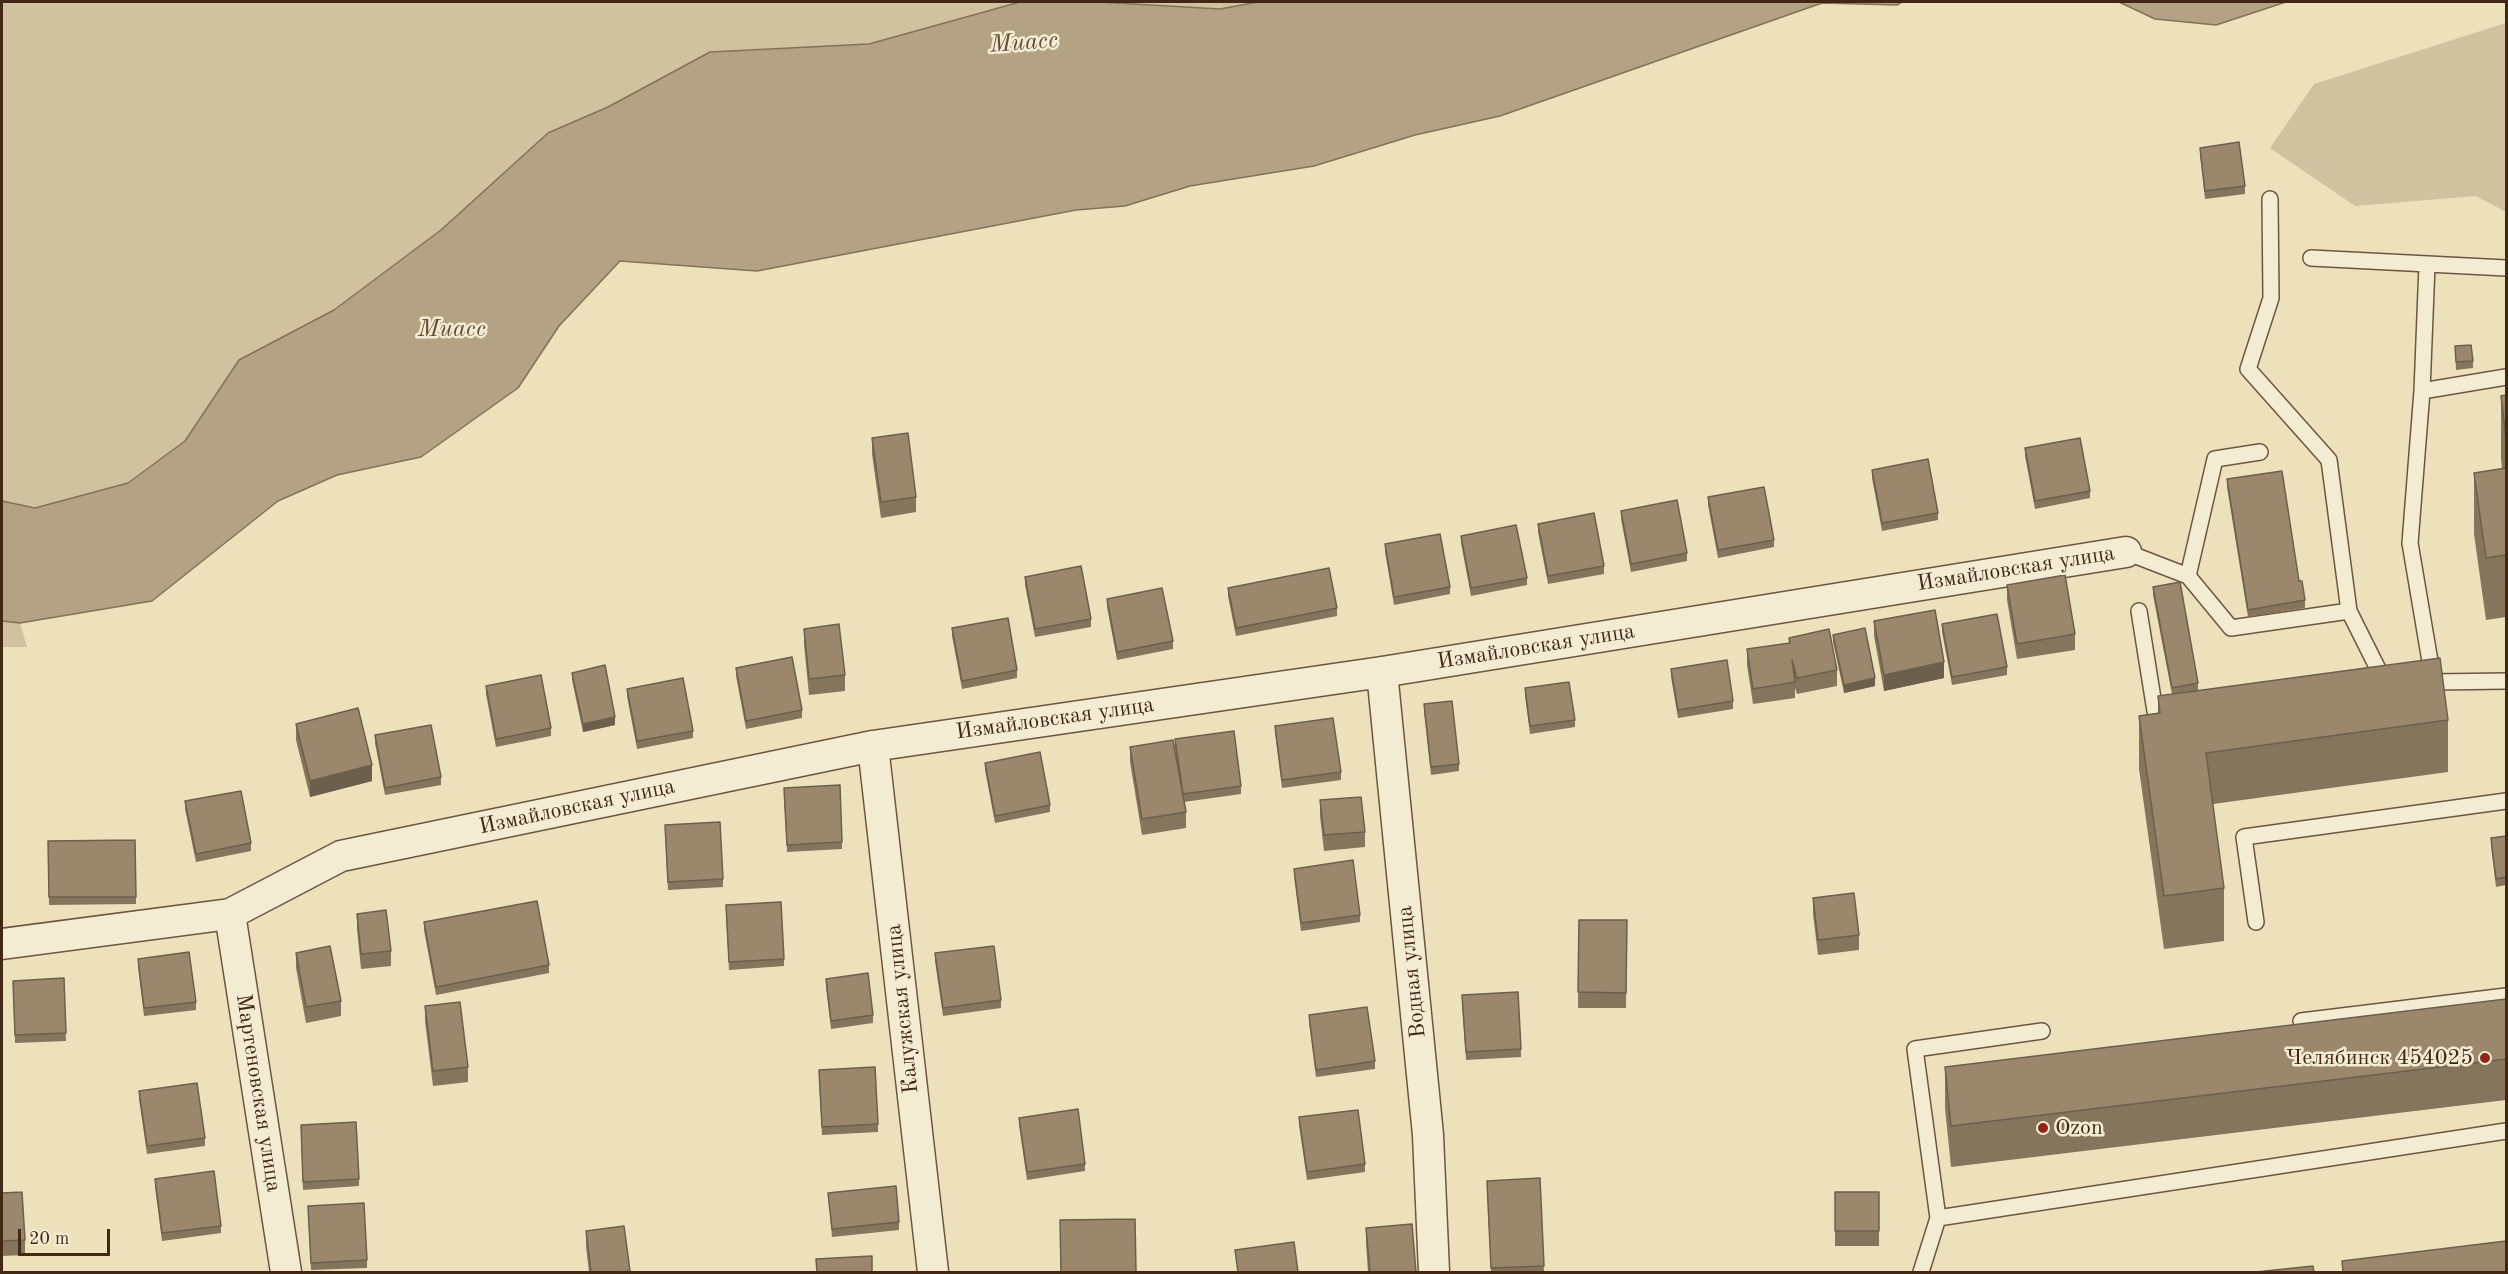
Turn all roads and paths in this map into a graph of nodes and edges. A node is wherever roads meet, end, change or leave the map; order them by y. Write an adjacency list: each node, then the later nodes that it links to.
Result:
1 (2270, 199): 11 (lane)
2 (2311, 258): 3 (lane)
3 (2427, 265): 4 (lane); 6 (lane)
4 (2506, 268)
5 (2506, 377): 6 (lane)
6 (2422, 391): 16 (lane)
7 (2260, 452): 9 (lane)
8 (2126, 552): 9 (lane); 13 (street, Измайловская улица)
9 (2188, 576): 11 (lane)
10 (2139, 611): 17 (lane)
11 (2349, 611): 12 (lane)
12 (2378, 671)
13 (1382, 672): 18 (street, Измайловская улица); 30 (street, Водная улица)
14 (2412, 677): 16 (lane)
15 (2506, 681): 16 (lane)
16 (2434, 682)
17 (2190, 705)
18 (873, 746): 20 (street, Измайловская улица); 29 (street, Калужская улица)
19 (2506, 801): 21 (lane)
20 (230, 914): 22 (street, Измайловская улица); 28 (street, Мартеновская улица)
21 (2256, 922)
22 (2, 944)
23 (2506, 996): 24 (lane)
24 (2301, 1021)
25 (2042, 1031): 27 (lane)
26 (2506, 1131): 27 (lane)
27 (1938, 1218): 31 (lane)
28 (286, 1272)
29 (933, 1272)
30 (1434, 1272)
31 (1921, 1272)

